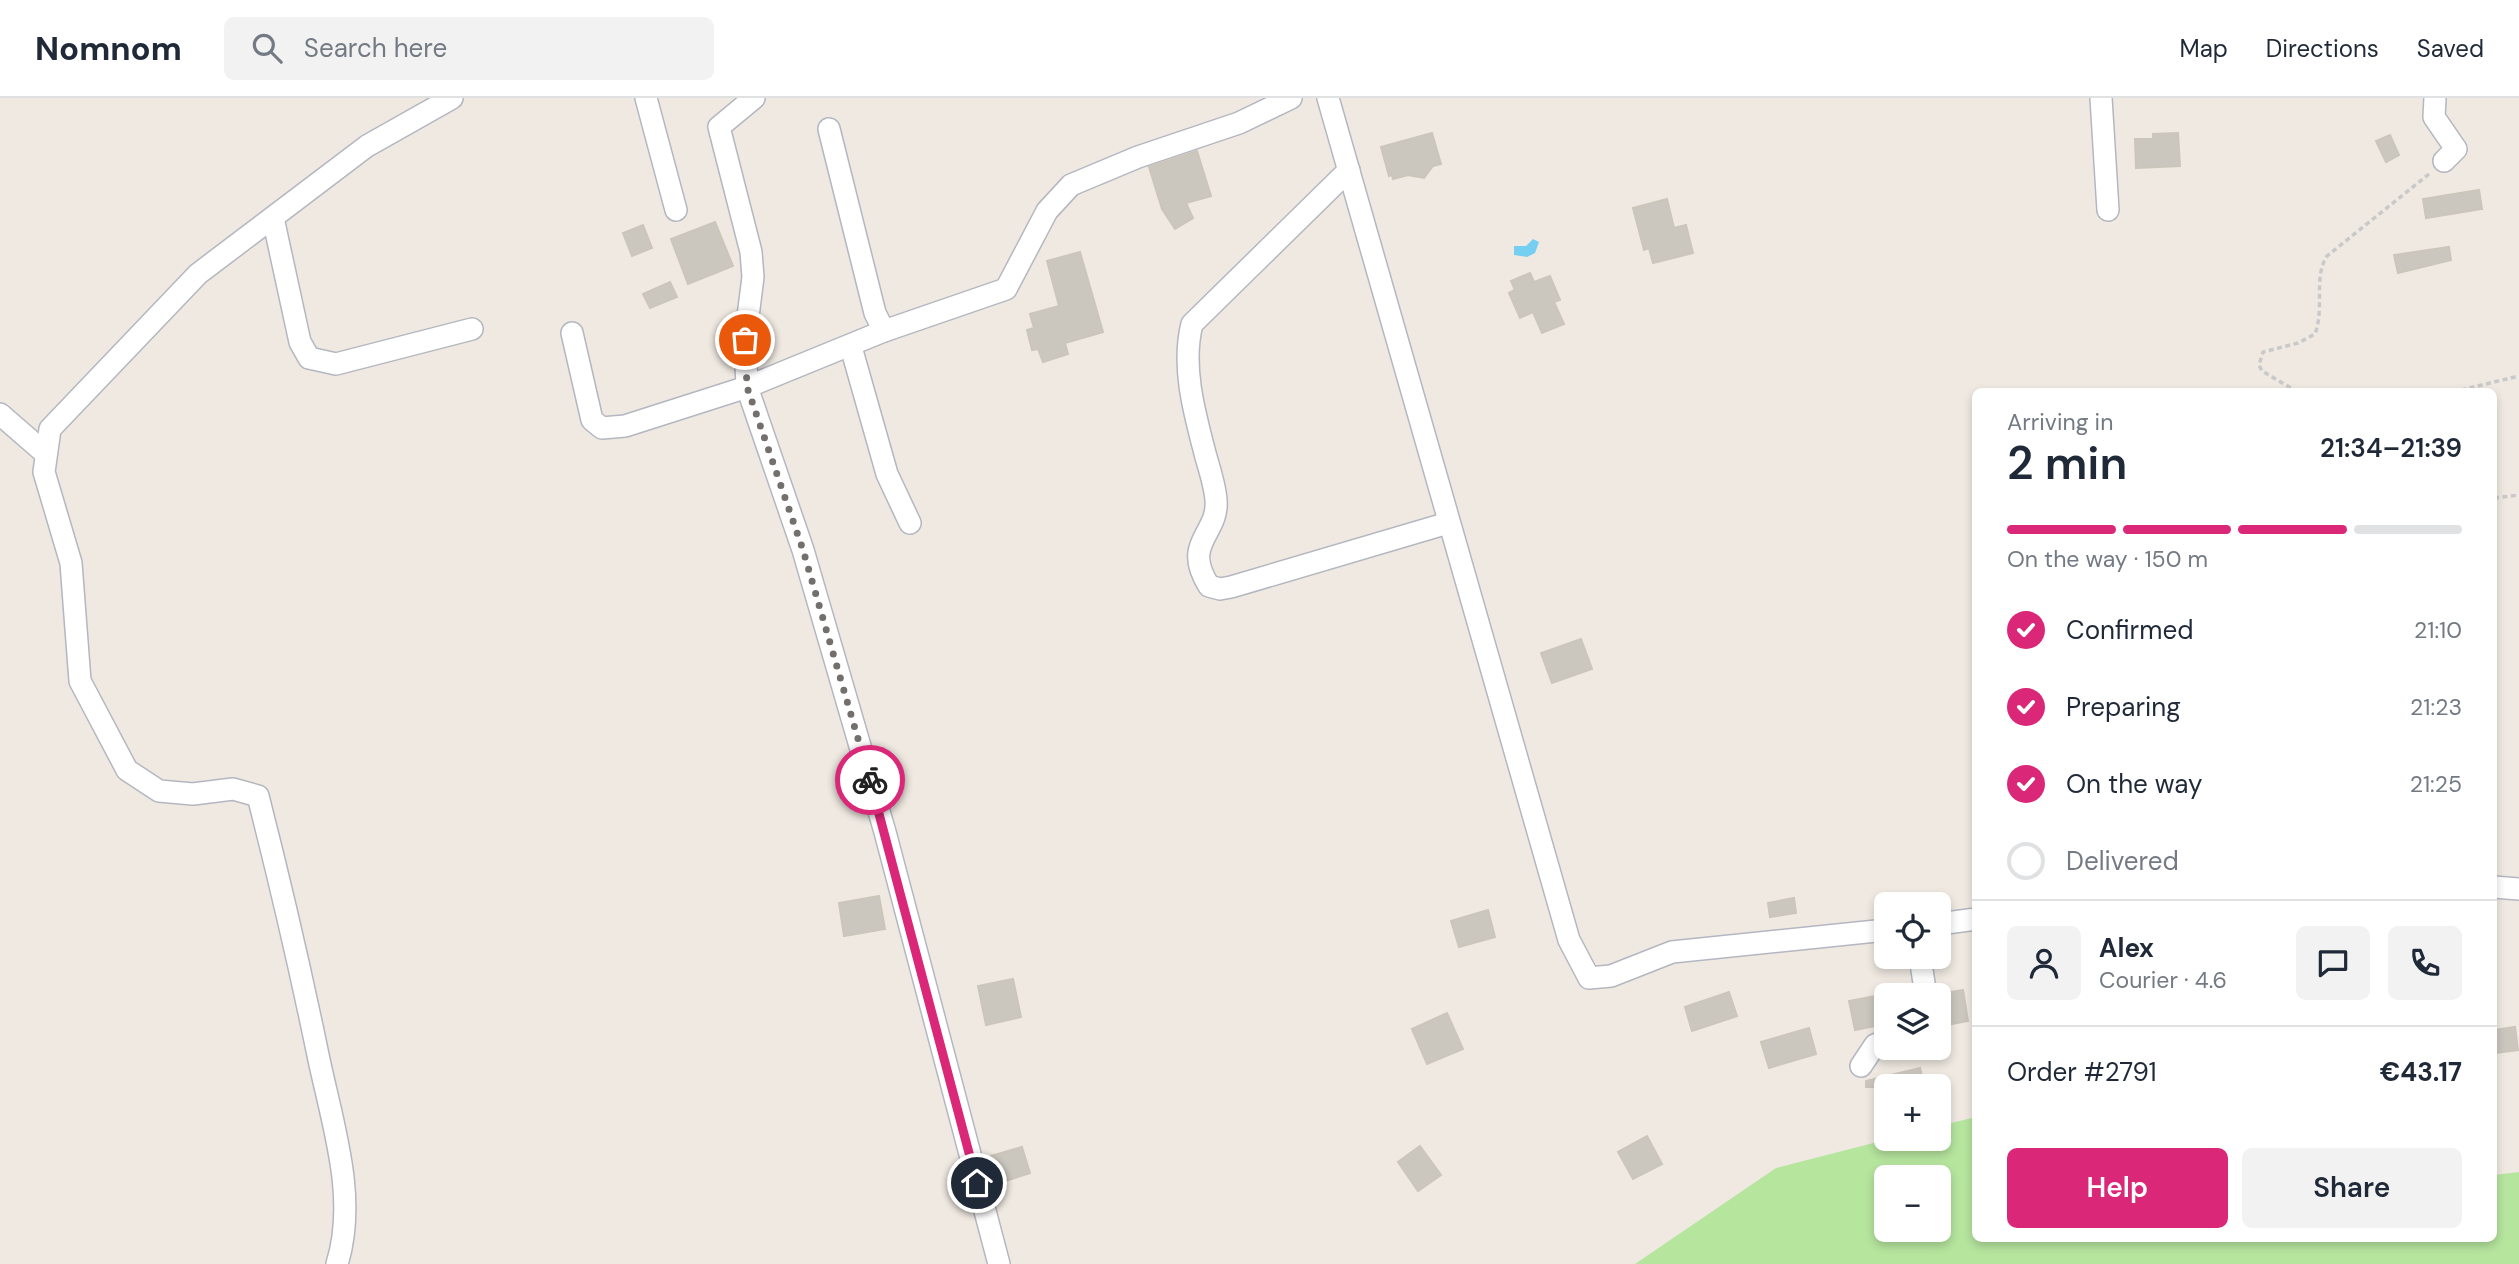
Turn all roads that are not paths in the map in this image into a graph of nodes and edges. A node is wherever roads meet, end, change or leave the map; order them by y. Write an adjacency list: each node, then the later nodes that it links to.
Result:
1 (452, 98): 13 (street)
2 (646, 98): 12 (street)
3 (754, 98): 18 (street)
4 (1291, 98): 15 (street)
5 (1328, 98): 10 (street)
6 (2101, 98): 11 (street)
7 (2435, 98): 9 (street)
8 (829, 129): 15 (street)
9 (2444, 161)
10 (1349, 170): 22 (street); 22 (street)
11 (2108, 209)
12 (676, 210)
13 (273, 218): 14 (street); 20 (street)
14 (472, 329)
15 (884, 331): 17 (street)
16 (572, 333): 18 (street)
17 (851, 347): 18 (street); 21 (street)
18 (747, 387): 31 (street)
19 (0, 414): 20 (street)
20 (47, 454): 30 (street)
21 (910, 523)
22 (1448, 523): 27 (street)
23 (2497, 887): 24 (street)
24 (2519, 890)
25 (1972, 920): 26 (street)
26 (1951, 922)
27 (1874, 931)
28 (1874, 1046): 29 (street)
29 (1861, 1066)
30 (337, 1264)
31 (999, 1264)

